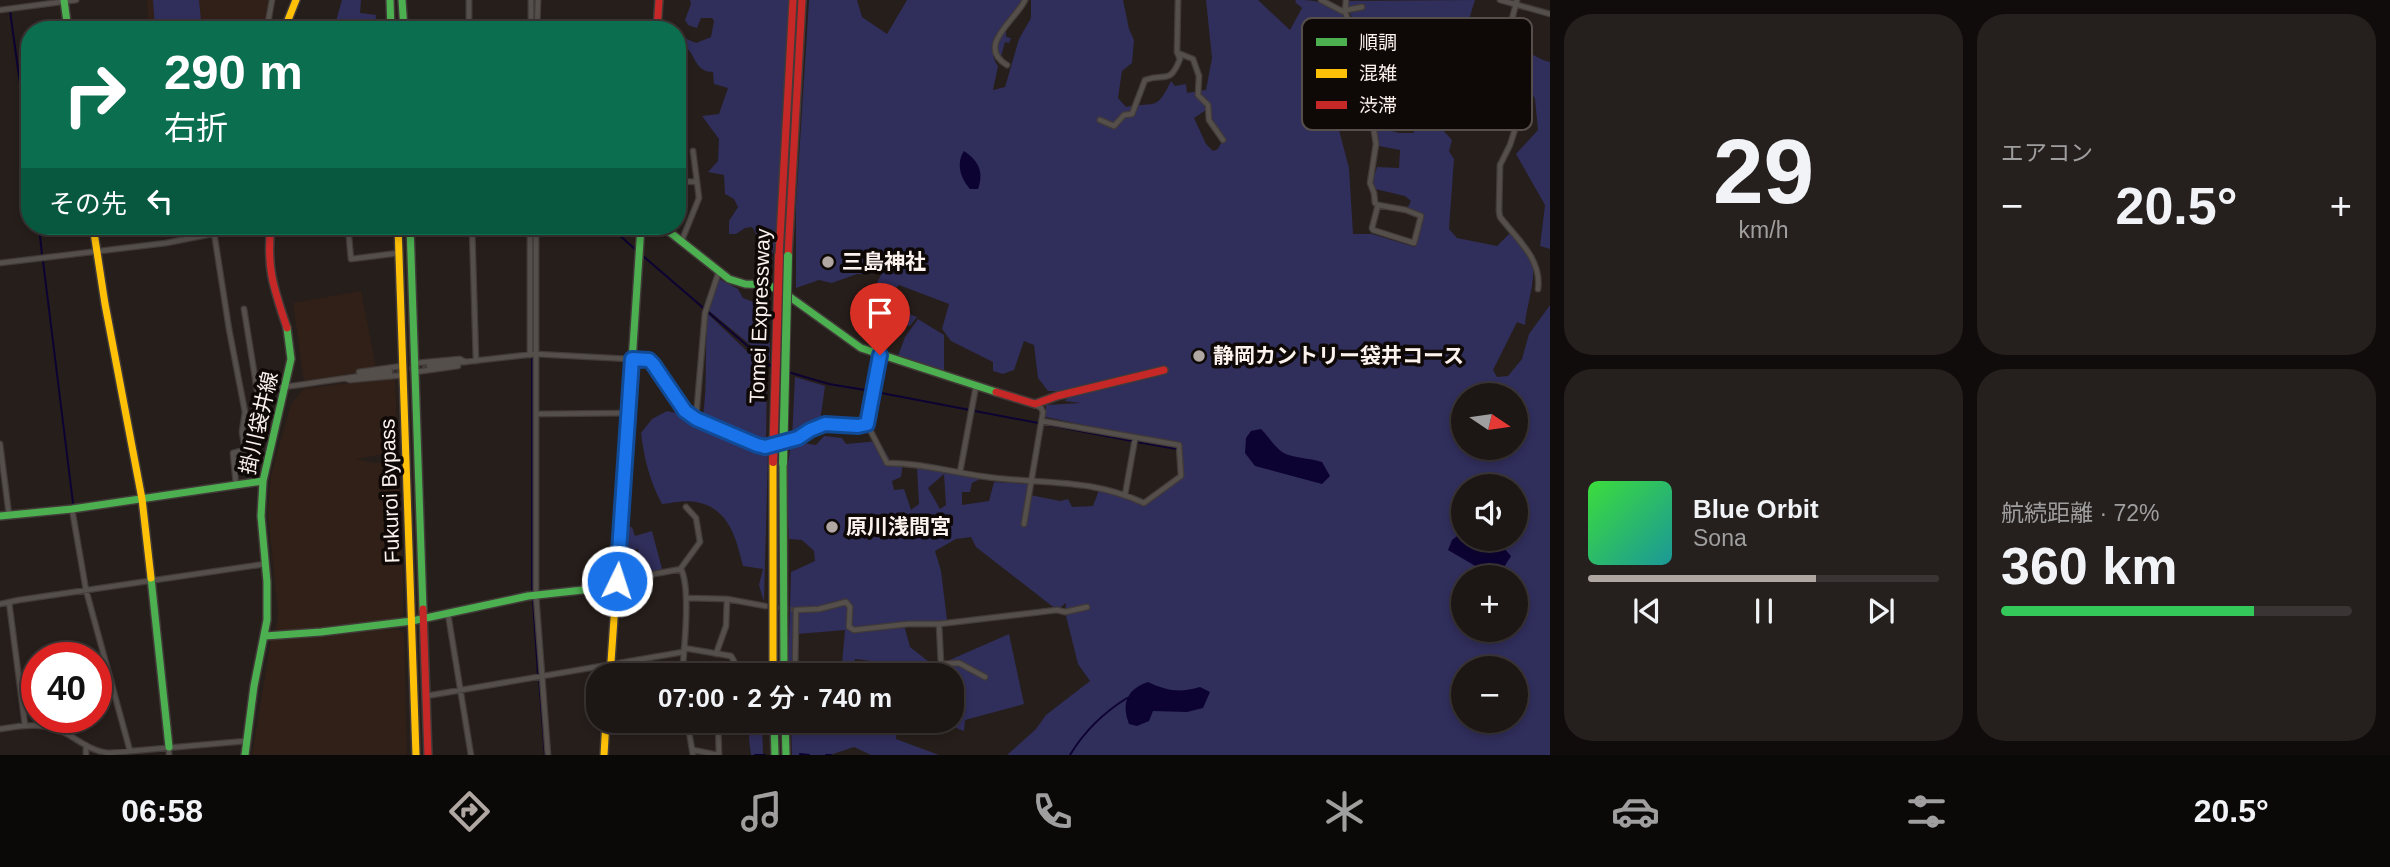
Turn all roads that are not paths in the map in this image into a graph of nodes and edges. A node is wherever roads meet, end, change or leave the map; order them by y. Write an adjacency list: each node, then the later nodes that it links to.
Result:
1 (76, 0): 17 (street)
2 (272, 0): 25 (street)
3 (296, 0): 26 (main road)
4 (390, 0): 27 (main road)
5 (402, 0): 28 (main road)
6 (469, 0): 29 (street)
7 (531, 0): 30 (street)
8 (538, 0): 31 (street)
9 (659, 0): 32 (main road)
10 (793, 0): 60 (main road, Tomei Expressway)
11 (802, 0): 60 (main road, Tomei Expressway)
12 (1026, 0): 34 (street)
13 (1178, 0): 33 (street)
14 (1321, 0): 21 (street)
15 (1346, 0): 21 (street)
16 (1500, 0): 18 (street)
17 (64, 1): 20 (street); 24 (main road)
18 (1516, 2): 22 (street)
19 (1362, 7): 21 (street)
20 (0, 10)
21 (1345, 11): 23 (street)
22 (1550, 14)
23 (1348, 18)
24 (67, 21)
25 (268, 21)
26 (288, 21)
27 (391, 21)
28 (403, 21)
29 (469, 21)
30 (531, 21)
31 (537, 21)
32 (658, 21)
33 (1177, 52): 35 (street); 38 (street)
34 (1007, 65)
35 (1100, 120)
36 (1374, 130): 42 (street)
37 (1515, 130): 63 (street)
38 (1223, 140)
39 (693, 151): 41 (street)
40 (686, 181): 41 (street)
41 (697, 182): 43 (street)
42 (1378, 205): 42 (street)
43 (686, 230)
44 (94, 235): 58 (main road)
45 (207, 235): 58 (street)
46 (214, 235): 89 (street)
47 (270, 235): 77 (main road, 掛川袋井線)
48 (349, 235): 59 (street)
49 (398, 235): 59 (main road, Fukuroi Bypass)
50 (410, 235): 71 (main road, Fukuroi Bypass)
51 (472, 235): 68 (street)
52 (530, 235): 65 (street)
53 (536, 235): 65 (street)
54 (640, 235): 67 (main road)
55 (675, 235): 57 (main road)
56 (684, 235): 57 (street)
57 (682, 240): 62 (main road)
58 (97, 251): 61 (street); 91 (main road)
59 (399, 253): 72 (main road, Fukuroi Bypass)
60 (783, 256): 119 (main road, Tomei Expressway, bridge); 120 (main road, Tomei Expressway, bridge)
61 (0, 263)
62 (719, 271): 66 (main road); 81 (street)
63 (1538, 289)
64 (244, 309): 77 (street)
65 (533, 355): 67 (street); 68 (street); 80 (street)
66 (880, 355): 76 (main road); 83 (street)
67 (632, 359): 79 (main road); 81 (street)
68 (476, 361): 69 (street)
69 (465, 362): 70 (street); 71 (street)
70 (429, 366)
71 (415, 367): 109 (main road, Fukuroi Bypass)
72 (403, 370): 75 (street); 110 (main road, Fukuroi Bypass)
73 (1164, 370): 78 (main road)
74 (390, 372): 75 (street)
75 (346, 378): 77 (street)
76 (976, 386): 78 (main road); 86 (street)
77 (286, 388): 87 (main road, 掛川袋井線)
78 (1035, 404): 82 (street)
79 (629, 413): 80 (street); 99 (main road)
80 (536, 414): 101 (street)
81 (696, 419): 83 (street)
82 (1041, 423): 84 (street); 88 (street)
83 (867, 424): 86 (street)
84 (1135, 441): 90 (street); 90 (street)
85 (0, 444): 94 (street)
86 (960, 472): 88 (street)
87 (263, 481): 89 (main road); 96 (main road, 掛川袋井線)
88 (1030, 482): 90 (street); 95 (street)
89 (236, 485): 91 (main road)
90 (1125, 495)
91 (142, 499): 93 (main road); 98 (main road)
92 (686, 506): 97 (street)
93 (72, 509): 94 (main road); 100 (street)
94 (5, 515)
95 (1024, 524)
96 (265, 564): 98 (street); 112 (main road, 掛川袋井線)
97 (681, 569): 99 (street); 102 (street)
98 (151, 580): 100 (street); 139 (main road)
99 (617, 582): 101 (main road); 115 (main road)
100 (86, 590): 104 (street); 138 (street)
101 (536, 595): 108 (main road); 124 (street)
102 (686, 597): 103 (street); 113 (street)
103 (727, 599): 106 (street); 114 (street)
104 (9, 602): 105 (street); 126 (street)
105 (0, 604)
106 (765, 606)
107 (1087, 607): 111 (street)
108 (448, 614): 109 (main road); 125 (street)
109 (424, 620): 110 (main road); 127 (main road, Fukuroi Bypass)
110 (412, 621): 112 (main road); 143 (main road, Fukuroi Bypass)
111 (939, 624): 121 (street); 123 (street)
112 (265, 636): 136 (main road, 掛川袋井線)
113 (684, 650): 114 (street); 116 (street); 117 (street)
114 (716, 654): 118 (street)
115 (612, 663)
116 (639, 663)
117 (683, 663)
118 (734, 663)
119 (773, 663)
120 (784, 663)
121 (795, 663)
122 (586, 673): 124 (street)
123 (985, 677)
124 (540, 678): 125 (street); 146 (street)
125 (460, 691): 127 (street); 145 (street)
126 (21, 694)
127 (426, 696): 144 (main road, Fukuroi Bypass)
128 (21, 726): 129 (street)
129 (0, 729)
130 (64, 733): 137 (street)
131 (606, 733): 147 (main road)
132 (688, 733): 140 (street)
133 (718, 733): 148 (street)
134 (774, 733): 149 (main road)
135 (785, 733): 150 (main road)
136 (246, 741): 139 (street); 142 (main road, 掛川袋井線)
137 (86, 745): 138 (street); 141 (street)
138 (130, 751): 139 (street)
139 (169, 751)
140 (693, 753): 148 (street)
141 (86, 755)
142 (245, 755)
143 (416, 755)
144 (428, 755)
145 (471, 755)
146 (548, 755)
147 (604, 755)
148 (718, 755)
149 (775, 755)
150 (786, 755)

